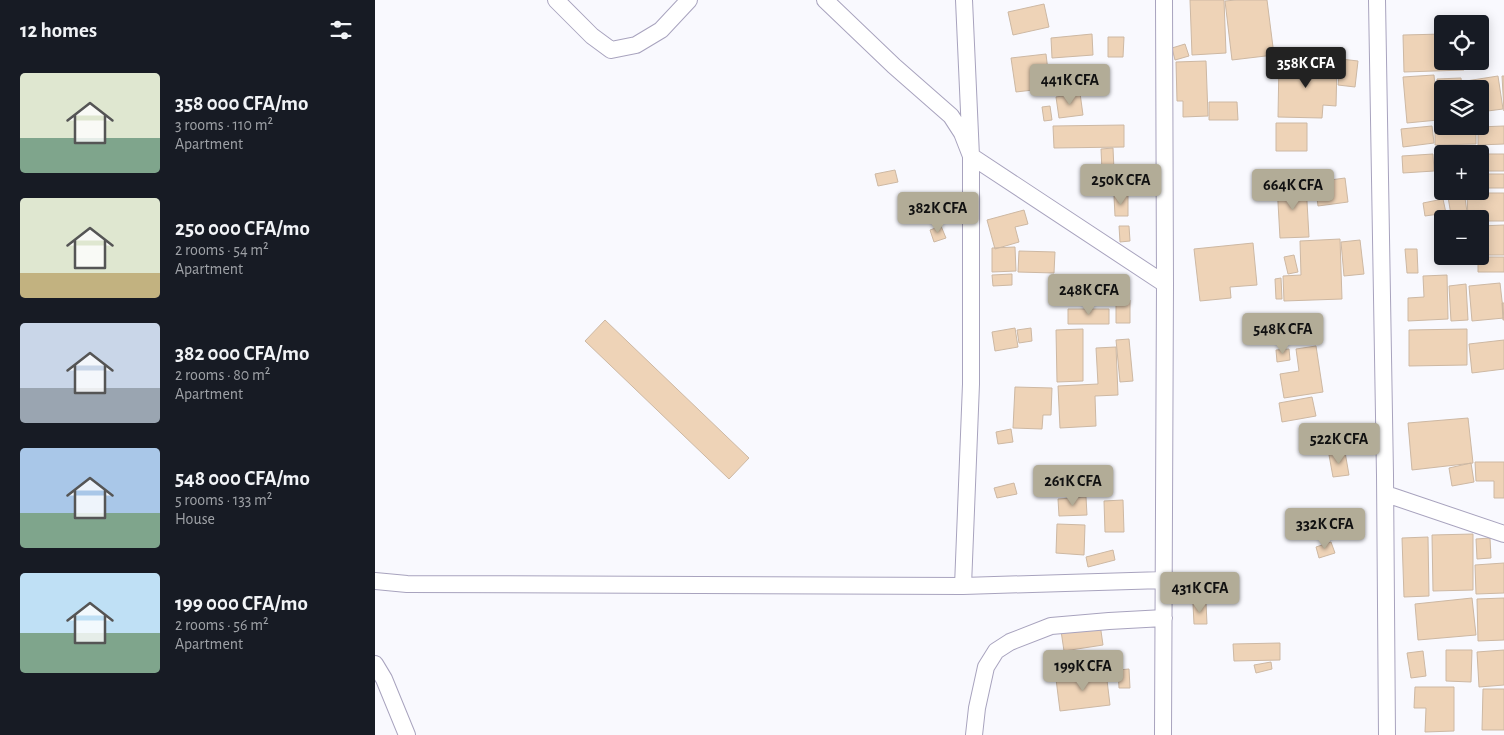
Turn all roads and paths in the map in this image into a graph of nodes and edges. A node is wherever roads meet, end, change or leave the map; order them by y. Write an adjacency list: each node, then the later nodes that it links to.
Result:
1 (555, 0): 2 (street)
2 (689, 0)
3 (825, 0): 7 (street)
4 (964, 0): 7 (street)
5 (1163, 0): 8 (street)
6 (1377, 0): 9 (street)
7 (971, 156): 8 (street); 13 (street)
8 (1165, 284): 11 (street)
9 (1385, 494): 10 (street); 19 (street)
10 (1504, 534)
11 (1164, 580): 13 (street); 14 (street)
12 (375, 582): 13 (street)
13 (963, 586)
14 (1164, 618): 17 (street); 18 (street)
15 (375, 664): 16 (street)
16 (407, 735)
17 (974, 735)
18 (1163, 735)
19 (1387, 735)

